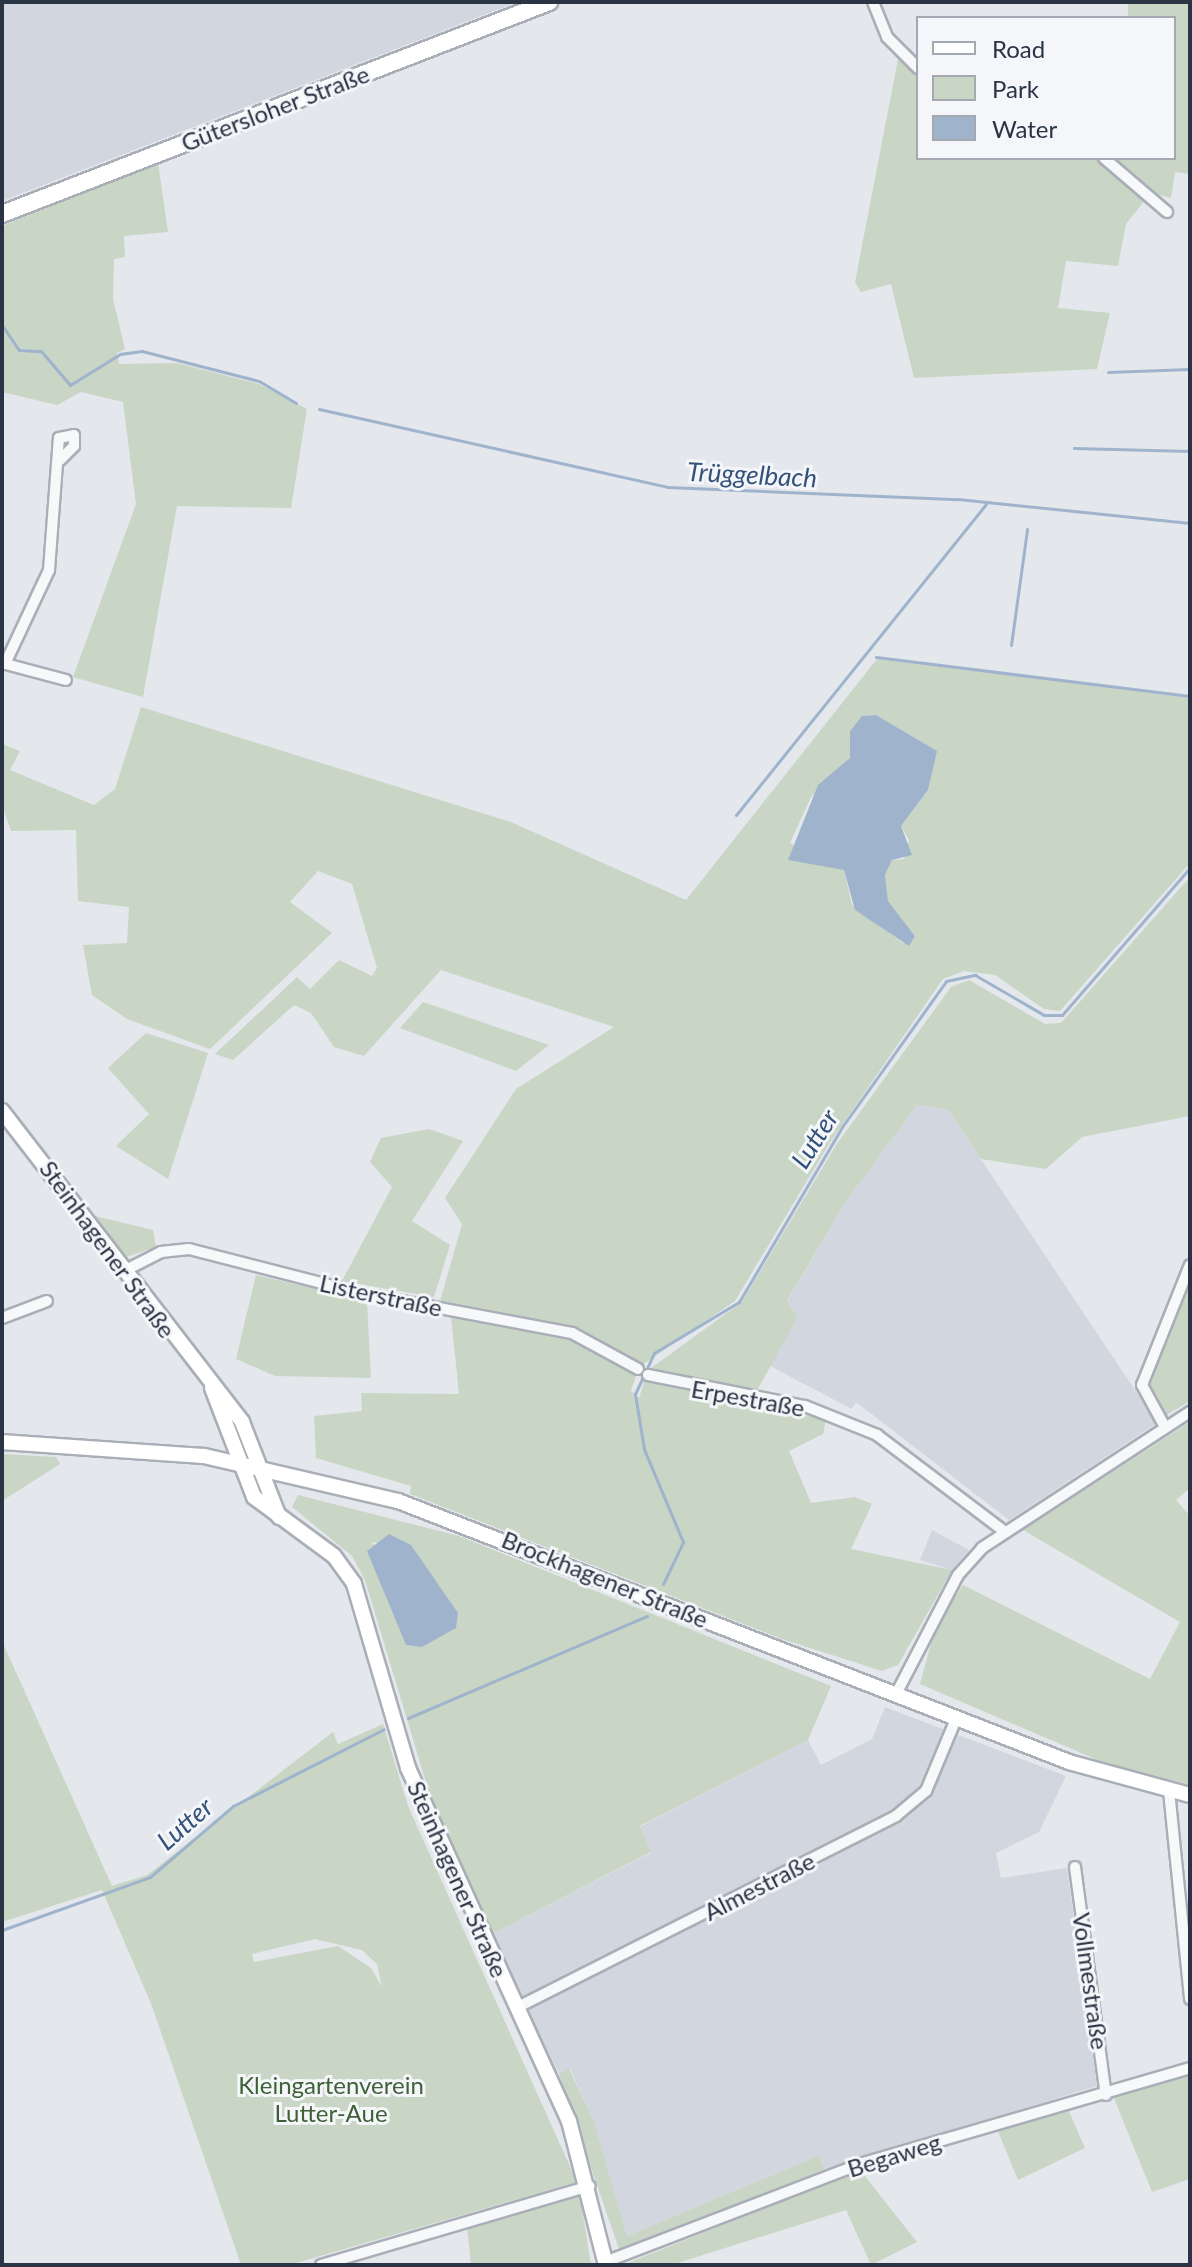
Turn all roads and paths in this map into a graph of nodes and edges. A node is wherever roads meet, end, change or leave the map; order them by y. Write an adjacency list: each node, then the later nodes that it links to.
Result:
1 (549, 2): 6 (main road, Gütersloher Straße)
2 (873, 2): 3 (street)
3 (916, 66)
4 (1106, 160): 5 (street)
5 (1167, 212)
6 (2, 214)
7 (60, 460): 8 (street)
8 (3, 663): 9 (street)
9 (66, 680)
10 (2, 1111): 12 (main road, Steinhagener Straße)
11 (1190, 1265): 18 (street)
12 (122, 1272): 15 (street, Listerstraße); 16 (main road, Steinhagener Straße)
13 (47, 1301): 14 (street)
14 (2, 1318)
15 (643, 1372): 23 (street, Erpestraße)
16 (212, 1388): 20 (main road, Steinhagener Straße); 21 (main road, Steinhagener Straße)
17 (1190, 1412): 18 (street)
18 (1165, 1427): 23 (street)
19 (2, 1442): 20 (main road, Brockhagener Straße)
20 (237, 1463): 21 (main road, Brockhagener Straße); 22 (main road, Steinhagener Straße)
21 (264, 1468): 22 (main road, Steinhagener Straße); 24 (main road, Brockhagener Straße)
22 (279, 1517): 30 (main road, Steinhagener Straße)
23 (1004, 1531): 24 (street)
24 (895, 1696): 25 (main road, Brockhagener Straße)
25 (956, 1719): 26 (main road, Brockhagener Straße); 30 (street, Almestraße)
26 (1169, 1791): 27 (main road, Brockhagener Straße); 29 (street)
27 (1190, 1795)
28 (1075, 1867): 32 (street, Vollmestraße)
29 (1190, 1999)
30 (516, 2008): 33 (main road, Steinhagener Straße)
31 (1190, 2068): 32 (street, Begaweg)
32 (1106, 2095): 34 (street, Begaweg)
33 (590, 2186): 34 (main road, Steinhagener Straße); 35 (street)
34 (606, 2264)
35 (321, 2265)

